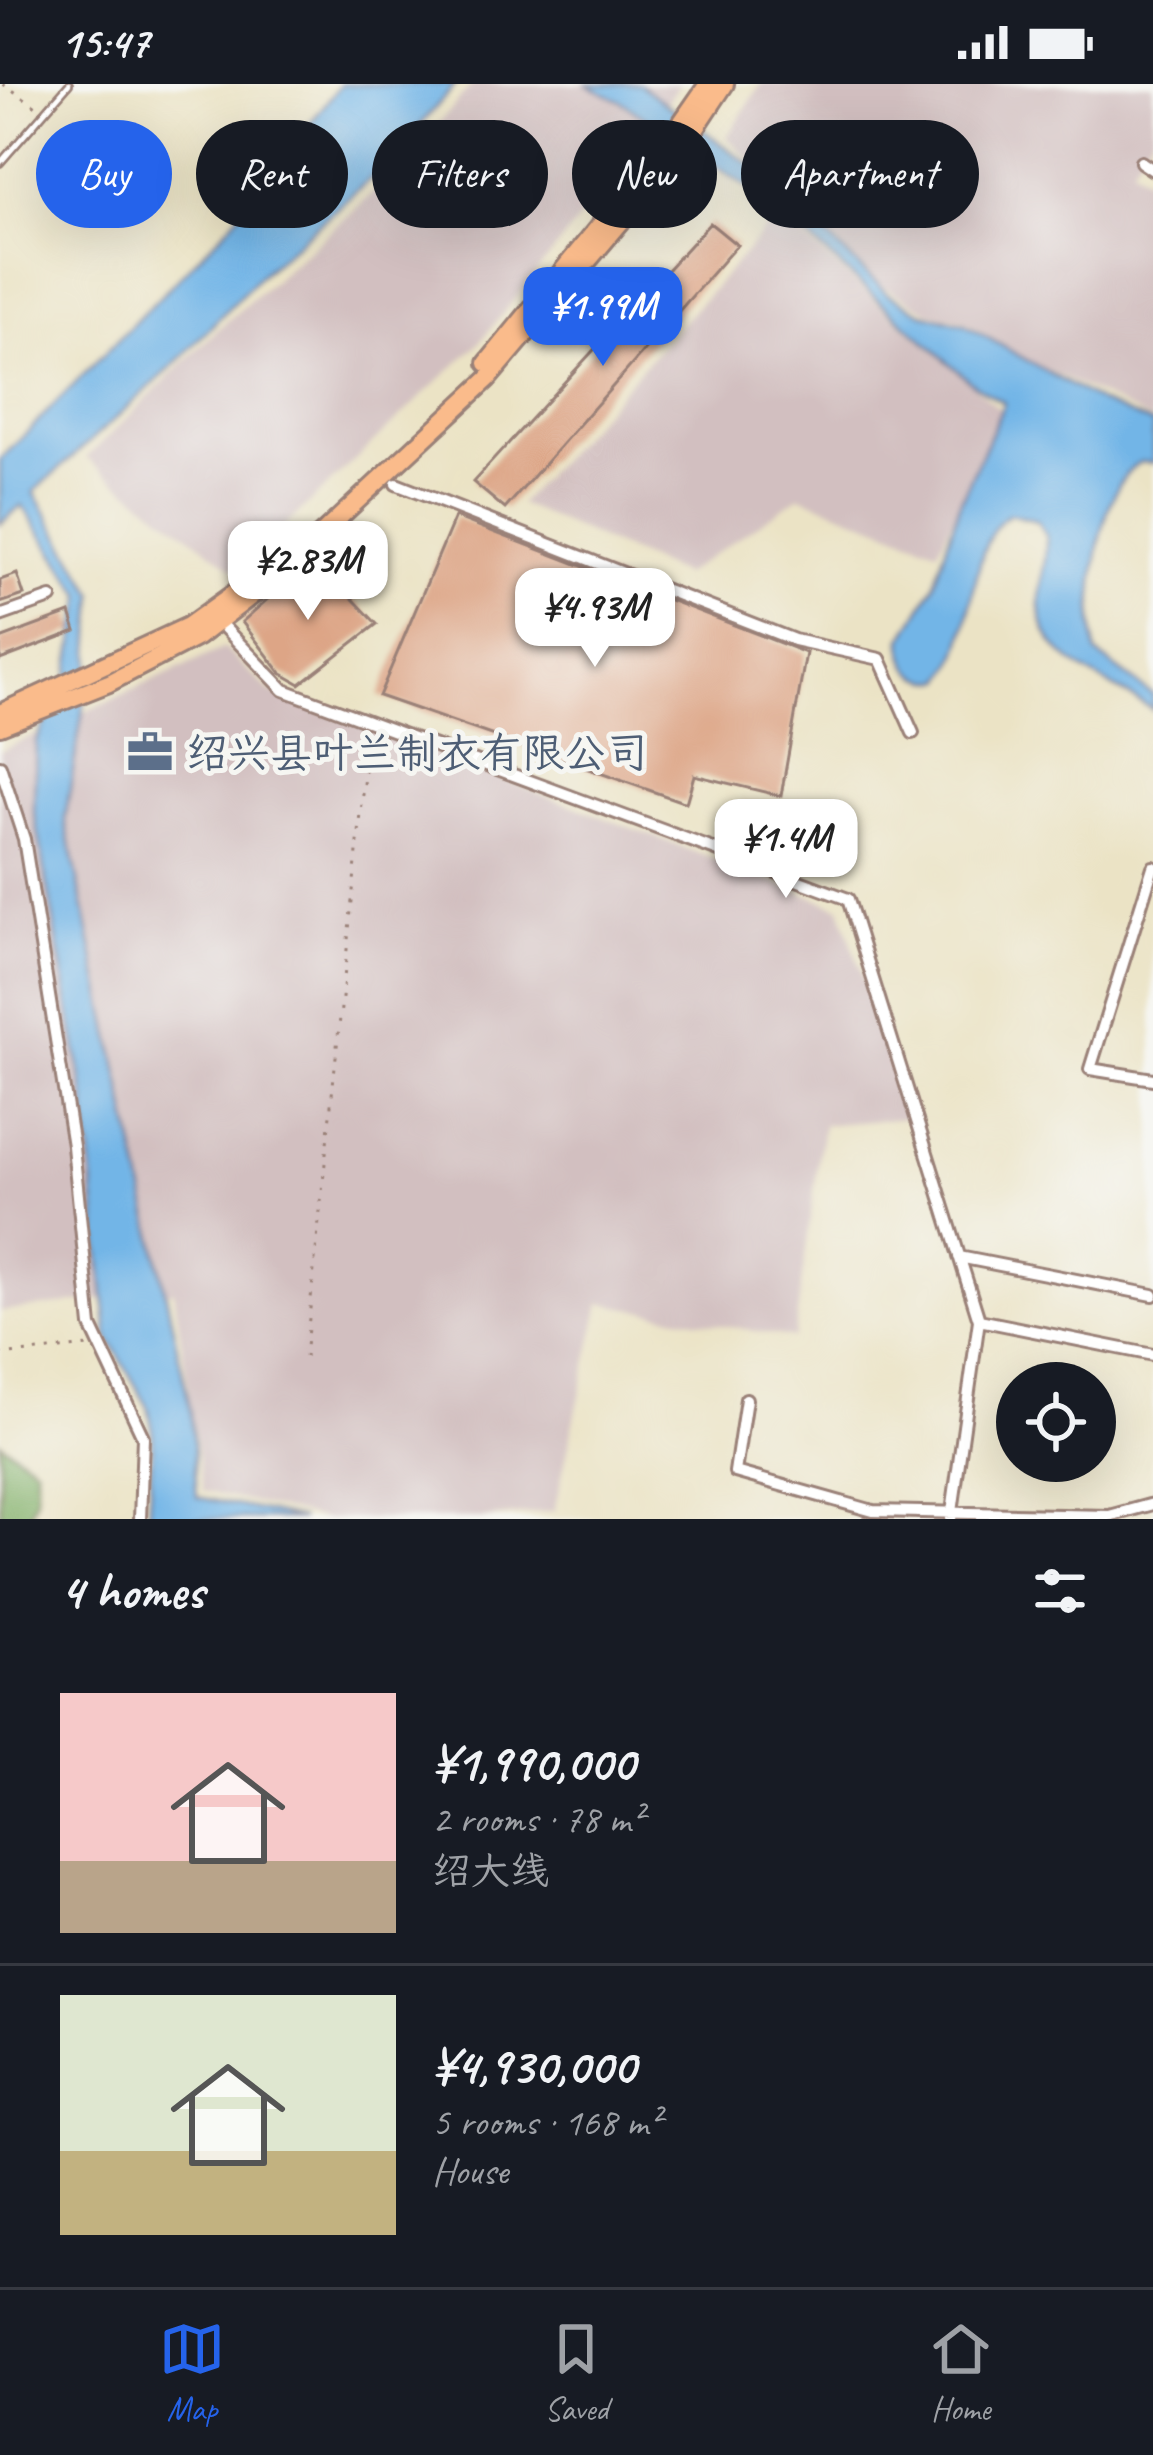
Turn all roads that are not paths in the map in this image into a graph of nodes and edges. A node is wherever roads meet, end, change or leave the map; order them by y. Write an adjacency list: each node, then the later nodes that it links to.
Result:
1 (69, 84): 6 (lane)
2 (707, 84): 4 (main road)
3 (725, 84): 4 (main road)
4 (700, 110): 11 (main road)
5 (1141, 162): 7 (street)
6 (0, 163)
7 (1153, 170)
8 (396, 484): 15 (street)
9 (51, 598): 10 (street)
10 (0, 616)
11 (214, 616): 12 (main road); 19 (street)
12 (37, 704): 13 (main road); 14 (main road)
13 (0, 713)
14 (0, 726)
15 (913, 734)
16 (0, 766): 26 (street)
17 (1153, 866): 18 (street)
18 (1153, 1079)
19 (959, 1257): 20 (street); 21 (street)
20 (1153, 1295)
21 (979, 1320): 22 (street); 25 (street)
22 (1153, 1355)
23 (746, 1399): 25 (street)
24 (1153, 1504): 25 (street)
25 (952, 1516)
26 (140, 1519)

